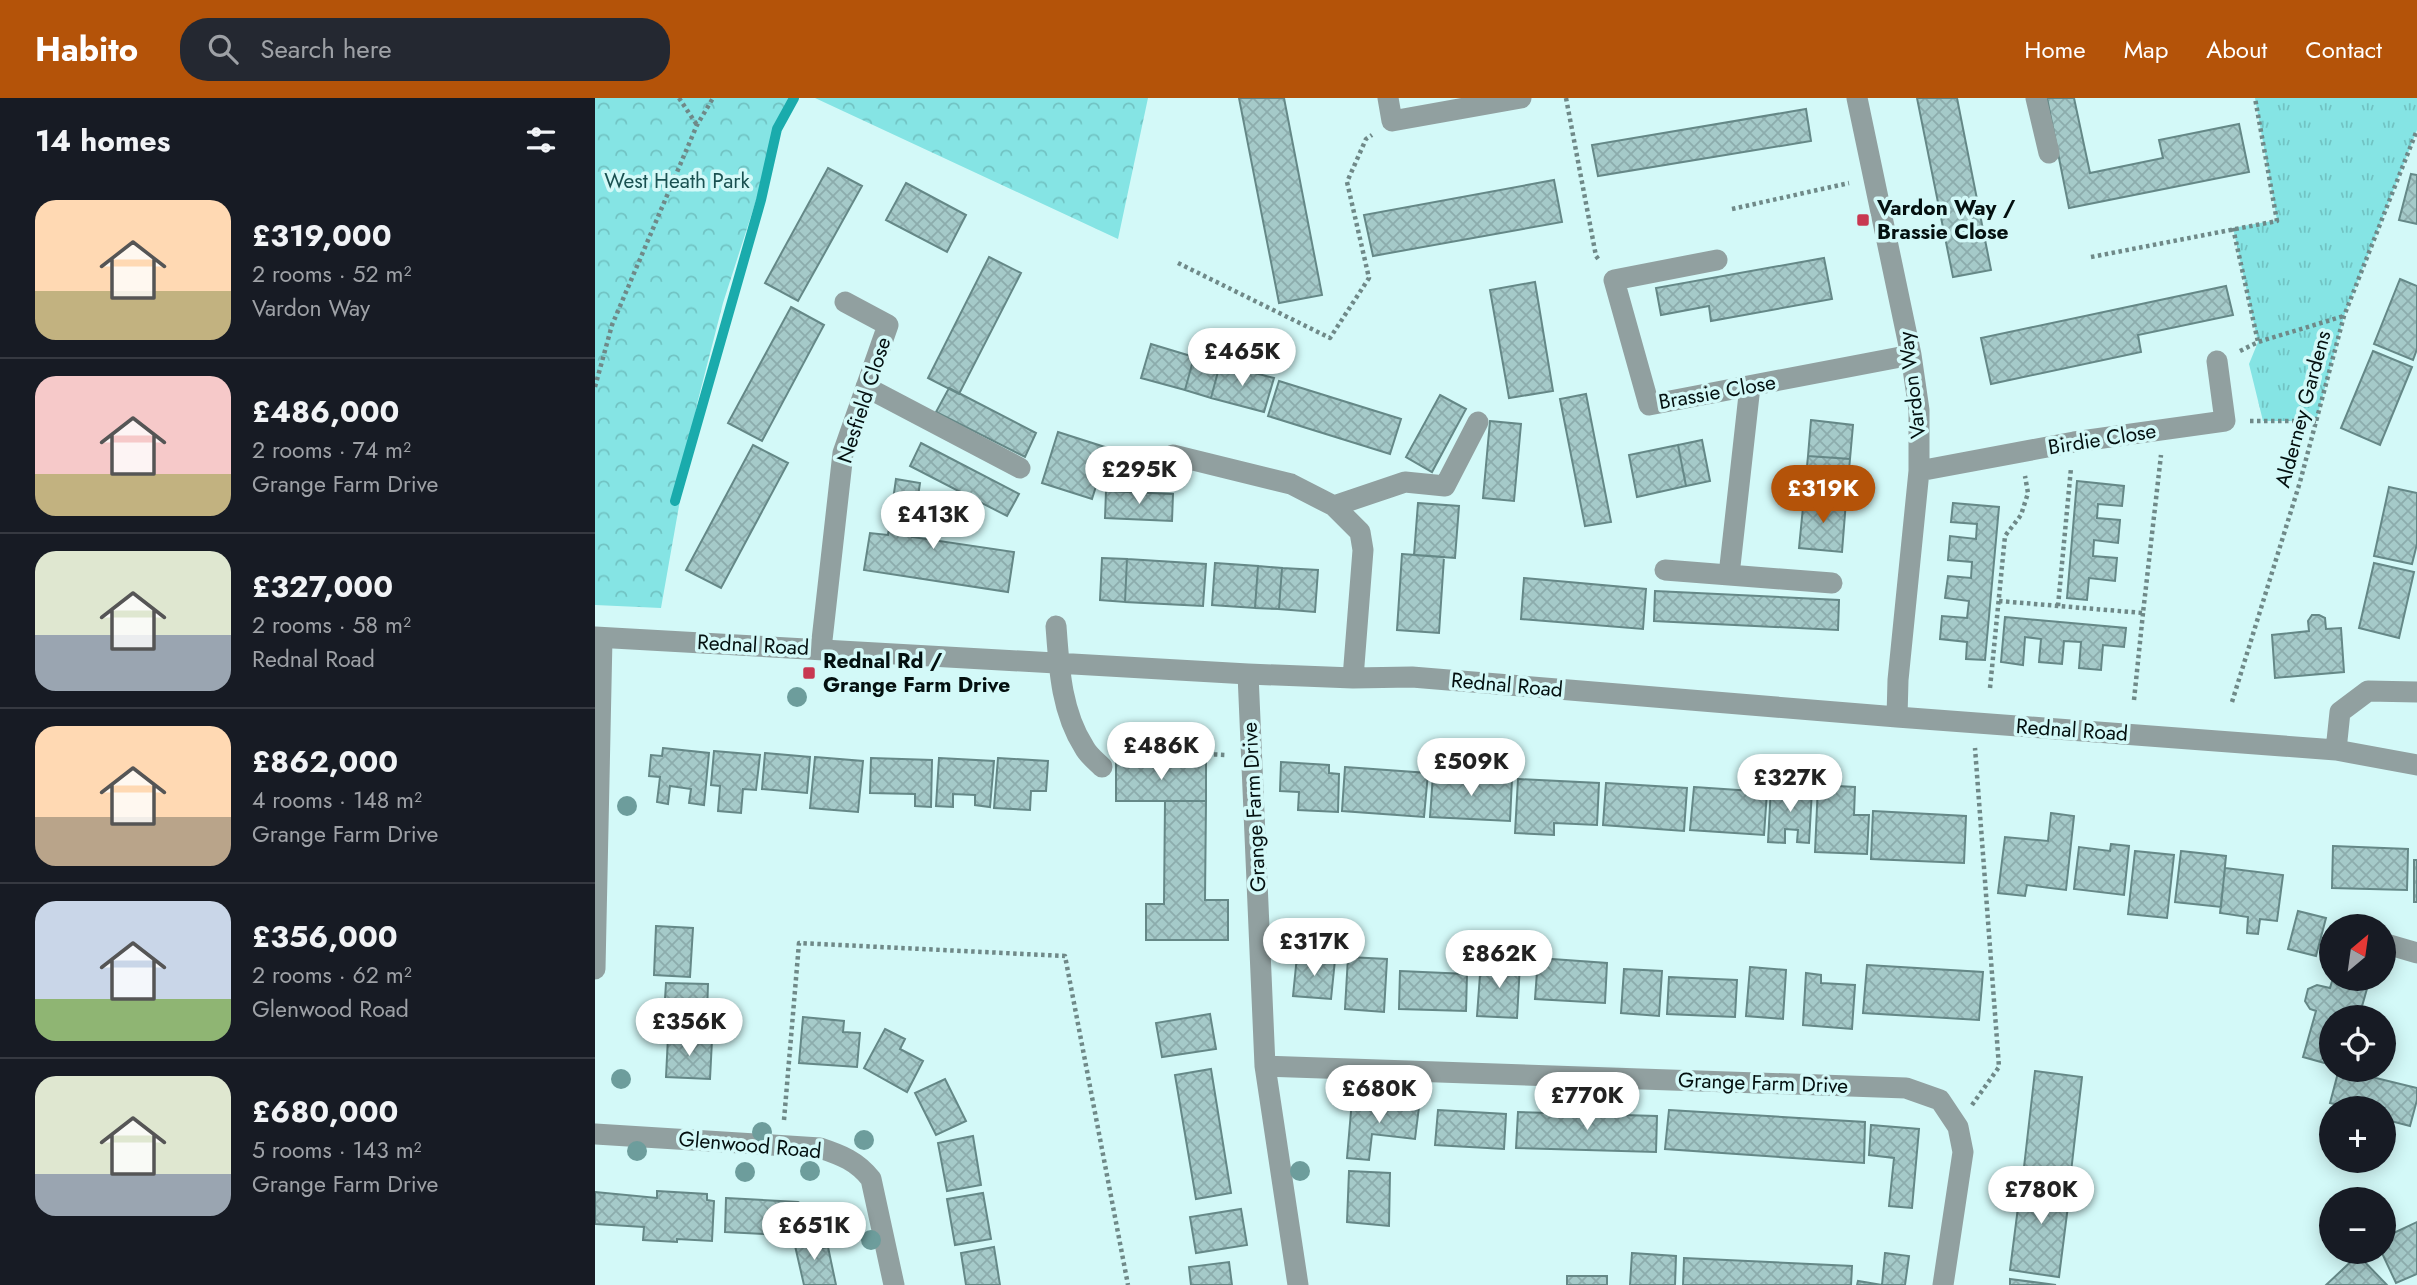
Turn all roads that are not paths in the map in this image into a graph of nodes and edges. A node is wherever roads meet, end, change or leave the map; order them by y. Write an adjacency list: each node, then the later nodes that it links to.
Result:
1 (1388, 98): 2 (street)
2 (1521, 98)
3 (1857, 98): 8 (street, Vardon Way)
4 (2036, 98): 5 (street)
5 (2049, 153)
6 (1717, 260): 10 (street, Brassie Close)
7 (845, 302): 11 (street, Nesfield Close)
8 (1911, 355): 10 (street, Brassie Close); 15 (street, Vardon Way)
9 (2217, 361): 15 (street, Birdie Close)
10 (1750, 386): 18 (street)
11 (866, 387): 14 (street); 22 (street, Nesfield Close)
12 (1478, 422): 16 (street)
13 (1173, 455): 16 (street)
14 (1020, 468)
15 (1919, 471): 27 (street, Vardon Way)
16 (1334, 506): 25 (street)
17 (1665, 570): 18 (street)
18 (1729, 575): 19 (street)
19 (1832, 583)
20 (1056, 626): 23 (street)
21 (599, 637): 22 (street, Rednal Road); 33 (street)
22 (821, 649): 23 (street, Rednal Road)
23 (1059, 663): 24 (street, Rednal Road); 30 (street)
24 (1248, 674): 25 (street, Rednal Road); 34 (street, Grange Farm Drive)
25 (1353, 678): 27 (street, Rednal Road)
26 (2417, 692): 28 (street)
27 (1897, 717): 28 (street, Rednal Road)
28 (2336, 750): 29 (street, Rednal Road)
29 (2417, 765)
30 (1102, 767)
31 (2396, 947): 32 (street)
32 (2417, 953)
33 (595, 969)
34 (1265, 1066): 37 (street, Grange Farm Drive); 38 (street, Grange Farm Drive)
35 (595, 1133): 36 (street, Glenwood Road)
36 (894, 1285)
37 (1298, 1285)
38 (1943, 1285)

